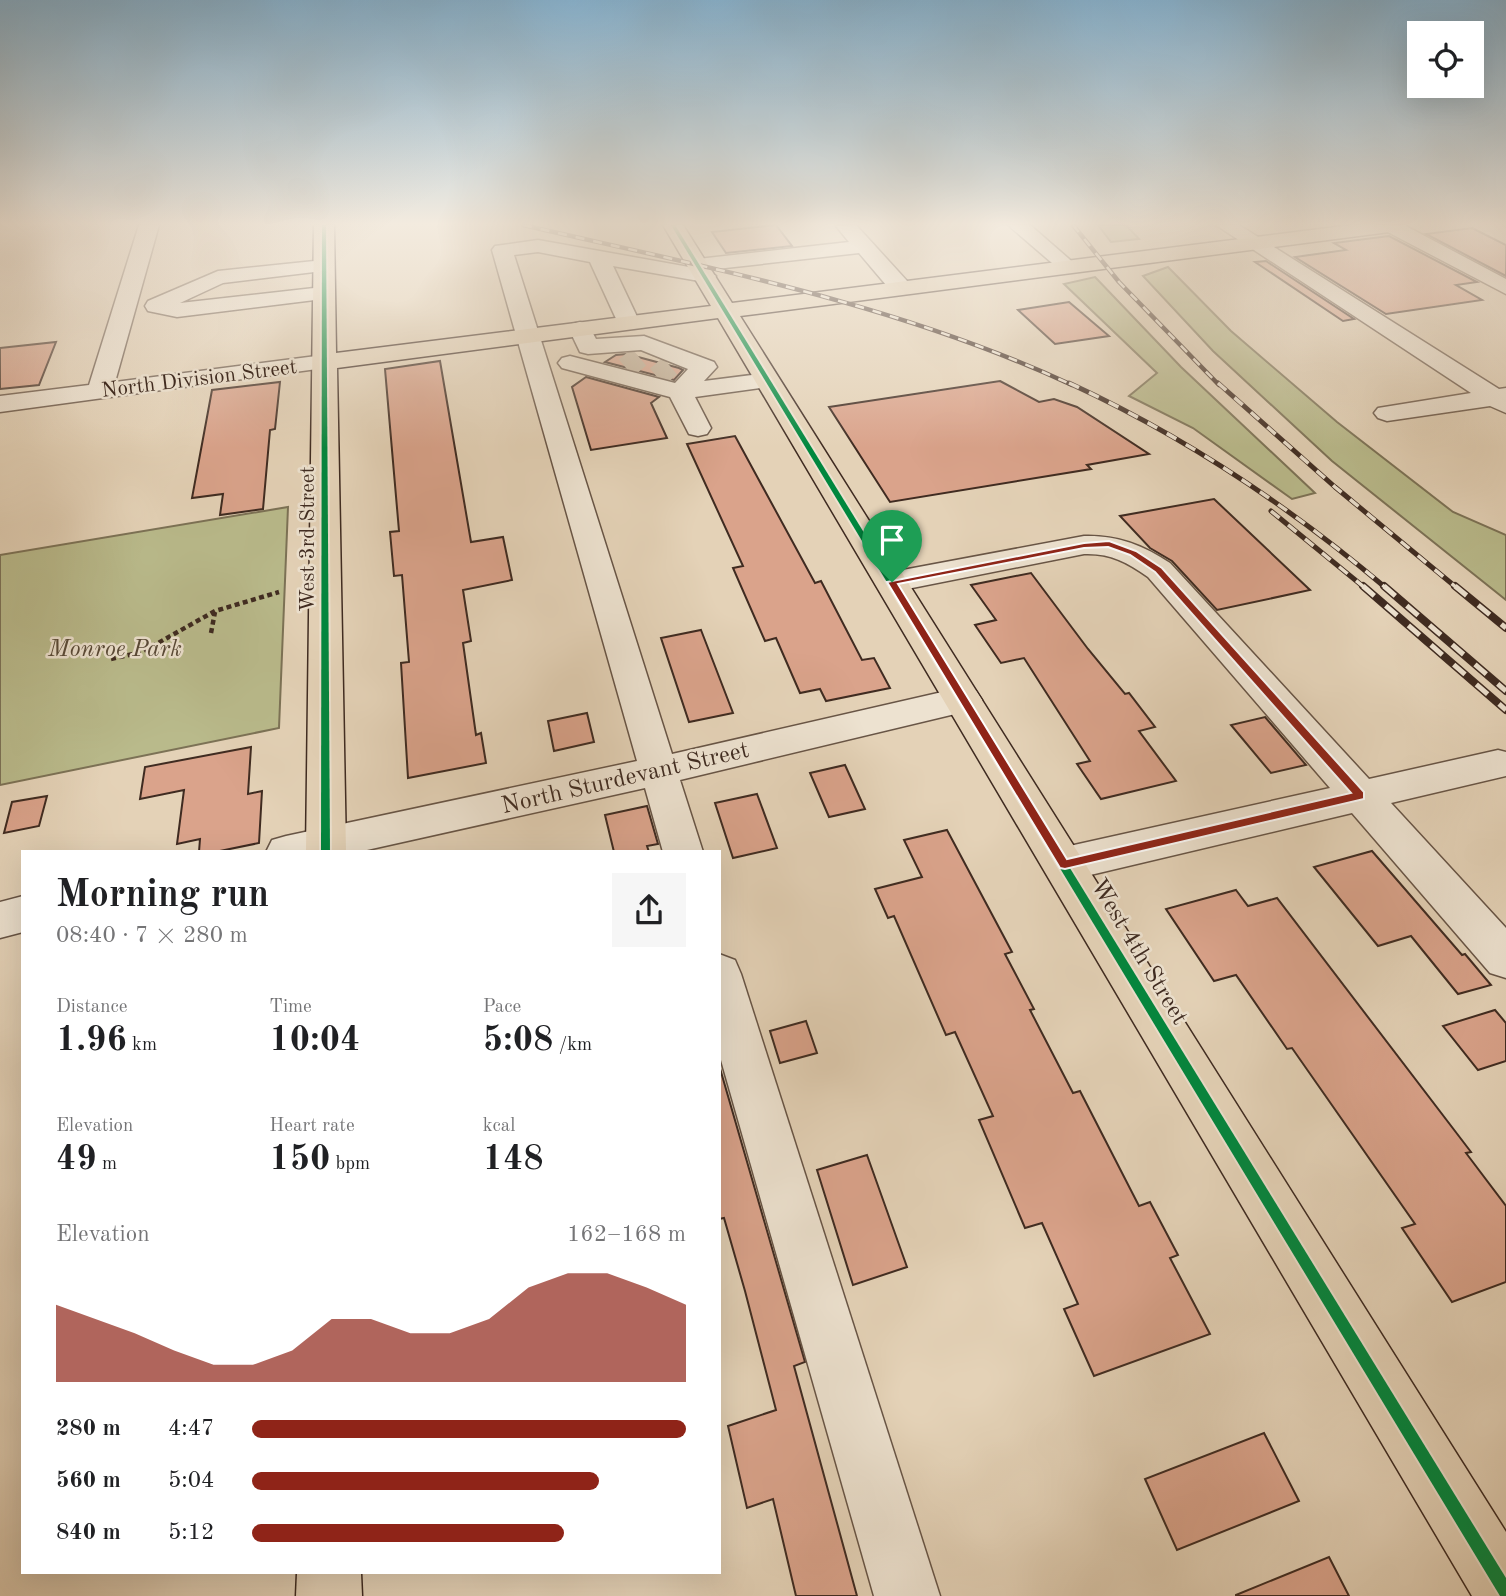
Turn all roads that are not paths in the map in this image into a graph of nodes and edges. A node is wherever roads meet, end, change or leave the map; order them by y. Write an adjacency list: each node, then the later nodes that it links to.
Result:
1 (126, 299): 11 (street)
2 (181, 299): 10 (street)
3 (255, 299): 10 (street)
4 (323, 299): 15 (main road, West 3rd Street)
5 (517, 299): 13 (street)
6 (618, 299): 12 (street)
7 (677, 299): 12 (main road, North Division Street)
8 (718, 299): 19 (main road, West 4th Street)
9 (1343, 299): 23 (street)
10 (166, 308): 11 (street)
11 (123, 311): 21 (street)
12 (629, 323): 14 (main road, North Division Street)
13 (528, 336): 14 (main road, North Division Street); 15 (main road, North Division Street); 18 (street)
14 (579, 346): 16 (street); 16 (street); 18 (street)
15 (324, 362): 21 (street, North Division Street); 32 (main road, West 3rd Street)
16 (634, 362): 20 (street); 20 (street)
17 (705, 367): 19 (street); 20 (street); 22 (street)
18 (537, 368): 30 (street)
19 (761, 370): 22 (street); 27 (main road, West 4th Street)
20 (664, 371): 22 (street)
21 (100, 391): 24 (street, North Division Street)
22 (680, 392): 26 (street)
23 (1502, 400): 25 (street)
24 (0, 404)
25 (1387, 413)
26 (698, 428)
27 (892, 582): 28 (main road, West 4th Street); 31 (street)
28 (964, 699): 30 (street, North Sturdevant Street); 35 (main road, West 4th Street)
29 (1498, 764): 31 (street)
30 (658, 771): 32 (street, North Sturdevant Street); 34 (street)
31 (1360, 796): 35 (street); 38 (street)
32 (326, 848): 33 (street, North Sturdevant Street)
33 (306, 850)
34 (682, 850)
35 (1065, 864): 41 (main road, West 4th Street)
36 (21, 915): 37 (street)
37 (0, 920)
38 (1506, 959)
39 (721, 981): 43 (street)
40 (329, 1574): 42 (main road)
41 (1506, 1592)
42 (329, 1596)
43 (906, 1596)

